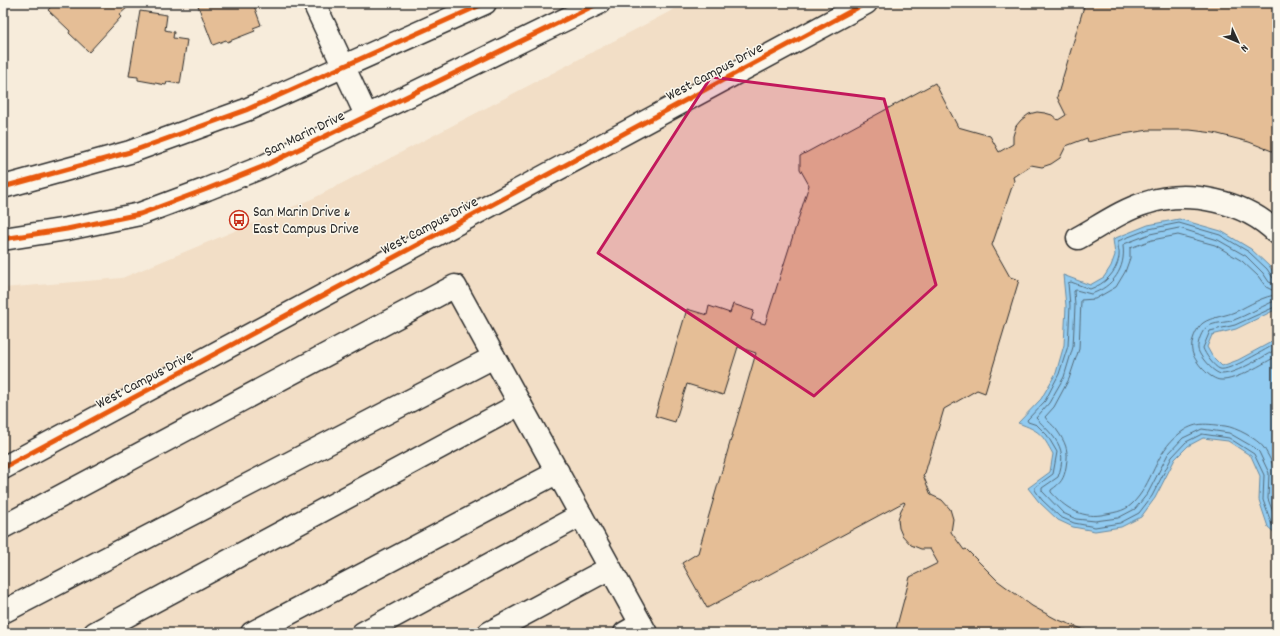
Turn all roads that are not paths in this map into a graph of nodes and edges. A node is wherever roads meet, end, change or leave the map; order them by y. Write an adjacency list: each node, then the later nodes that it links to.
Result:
1 (314, 3): 5 (main road)
2 (485, 3): 5 (main road)
3 (599, 3): 6 (main road, San Marin Drive)
4 (866, 3): 13 (main road, West Campus Drive)
5 (343, 67): 6 (main road); 7 (main road)
6 (367, 116): 10 (main road, San Marin Drive)
7 (3, 188)
8 (1277, 233): 9 (main road)
9 (1078, 238)
10 (3, 239)
11 (494, 357): 12 (main road); 16 (main road); 18 (main road)
12 (520, 404): 14 (main road); 20 (main road)
13 (3, 468)
14 (558, 472): 15 (main road); 21 (main road)
15 (581, 515): 17 (main road); 22 (main road)
16 (3, 527)
17 (610, 568): 19 (main road); 23 (main road)
18 (3, 612)
19 (637, 630)
20 (95, 633)
21 (252, 633)
22 (363, 633)
23 (489, 633)

